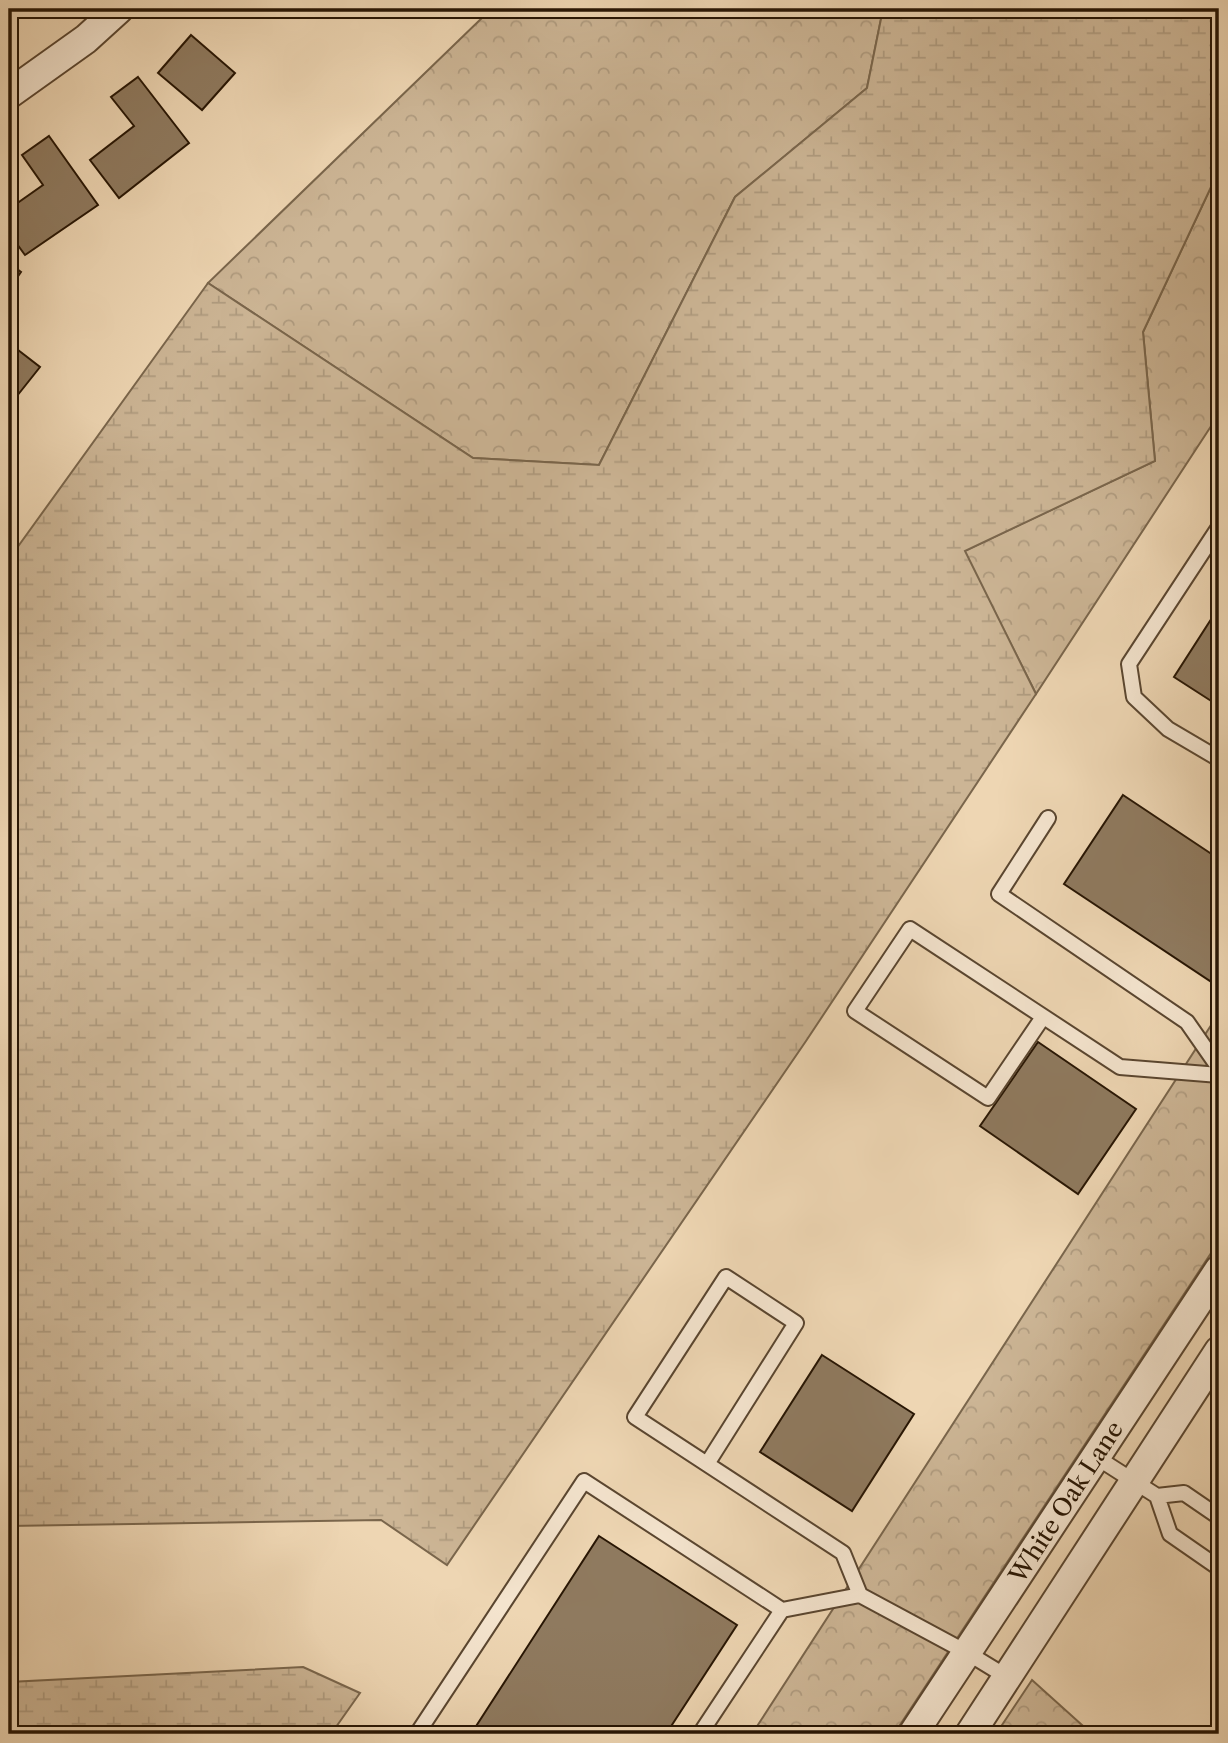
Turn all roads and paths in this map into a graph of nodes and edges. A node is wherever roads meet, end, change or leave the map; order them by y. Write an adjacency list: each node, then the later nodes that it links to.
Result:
1 (119, 9): 2 (street)
2 (9, 94)
3 (1219, 527): 4 (lane)
4 (1219, 759)
5 (1048, 818): 7 (lane)
6 (1043, 1017): 6 (lane); 8 (lane)
7 (1219, 1068)
8 (1219, 1075)
9 (1219, 1270): 11 (street, White Oak Lane)
10 (1219, 1351): 13 (street, White Oak Lane)
11 (1096, 1457): 13 (lane); 18 (street, White Oak Lane)
12 (707, 1464): 12 (lane); 16 (lane)
13 (1146, 1488): 14 (lane); 15 (lane); 19 (street, White Oak Lane)
14 (1219, 1517)
15 (1219, 1568)
16 (860, 1595): 17 (lane); 18 (lane)
17 (782, 1610): 20 (lane); 21 (lane)
18 (966, 1653): 19 (lane); 22 (street, White Oak Lane)
19 (1007, 1678): 23 (street, White Oak Lane)
20 (417, 1734)
21 (700, 1734)
22 (913, 1734)
23 (970, 1734)

